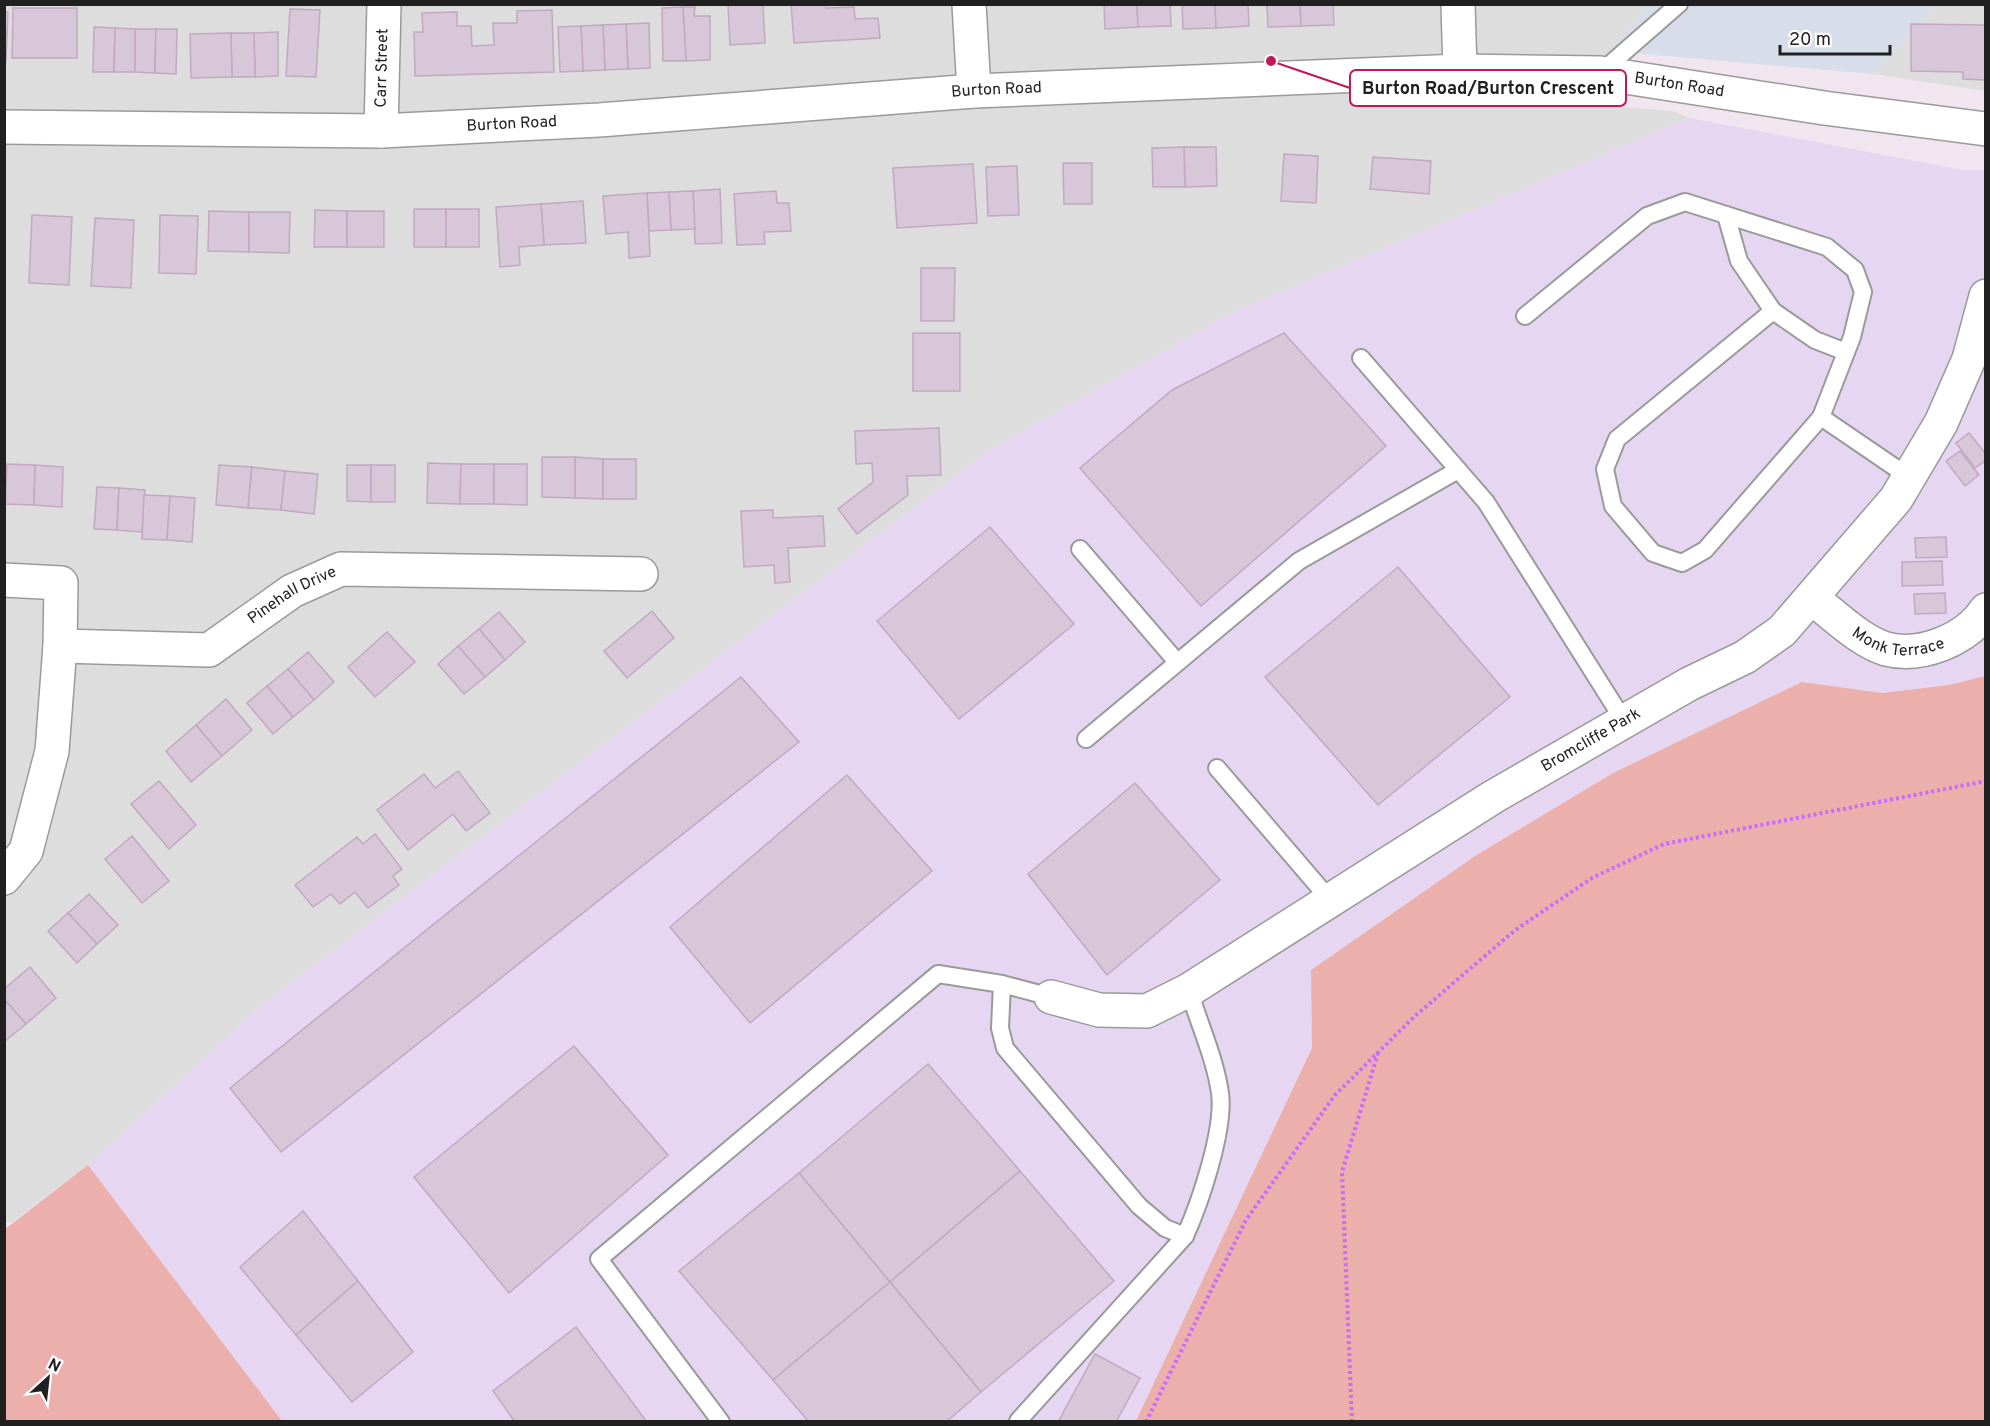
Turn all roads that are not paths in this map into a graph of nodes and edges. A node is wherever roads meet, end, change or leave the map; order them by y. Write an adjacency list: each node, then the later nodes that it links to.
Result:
1 (384, 4): 10 (street, Carr Street)
2 (969, 4): 7 (street)
3 (1458, 4): 5 (street)
4 (1679, 4): 6 (lane)
5 (1460, 71): 6 (street, Burton Road); 7 (street, Burton Road)
6 (1600, 73): 9 (street, Burton Road)
7 (974, 91): 10 (street, Burton Road)
8 (4, 127): 10 (street, Burton Road)
9 (1986, 129)
10 (381, 130)
11 (1726, 215): 13 (lane); 14 (lane); 15 (lane)
12 (1986, 296): 19 (street, Bromcliffe Park)
13 (1773, 311): 15 (lane); 17 (lane)
14 (1525, 316)
15 (1846, 352): 17 (lane)
16 (1361, 358): 18 (lane)
17 (1821, 417): 19 (lane)
18 (1458, 470): 26 (lane); 27 (lane)
19 (1909, 477): 23 (street, Bromcliffe Park)
20 (1080, 549): 26 (lane)
21 (641, 574): 25 (street, Pinehall Drive)
22 (4, 580): 25 (street)
23 (1812, 599): 24 (street, Monk Terrace); 27 (street, Bromcliffe Park)
24 (1986, 610)
25 (60, 646): 30 (street)
26 (1177, 662): 28 (lane)
27 (1624, 722): 31 (street, Bromcliffe Park)
28 (1086, 739)
29 (1217, 768): 31 (lane)
30 (4, 878)
31 (1331, 901): 33 (street, Bromcliffe Park)
32 (1002, 984): 34 (lane); 35 (lane); 37 (lane)
33 (1189, 990): 34 (street, Bromcliffe Park); 35 (lane)
34 (1051, 997)
35 (1185, 1236): 36 (lane)
36 (1018, 1420)
37 (721, 1422)

